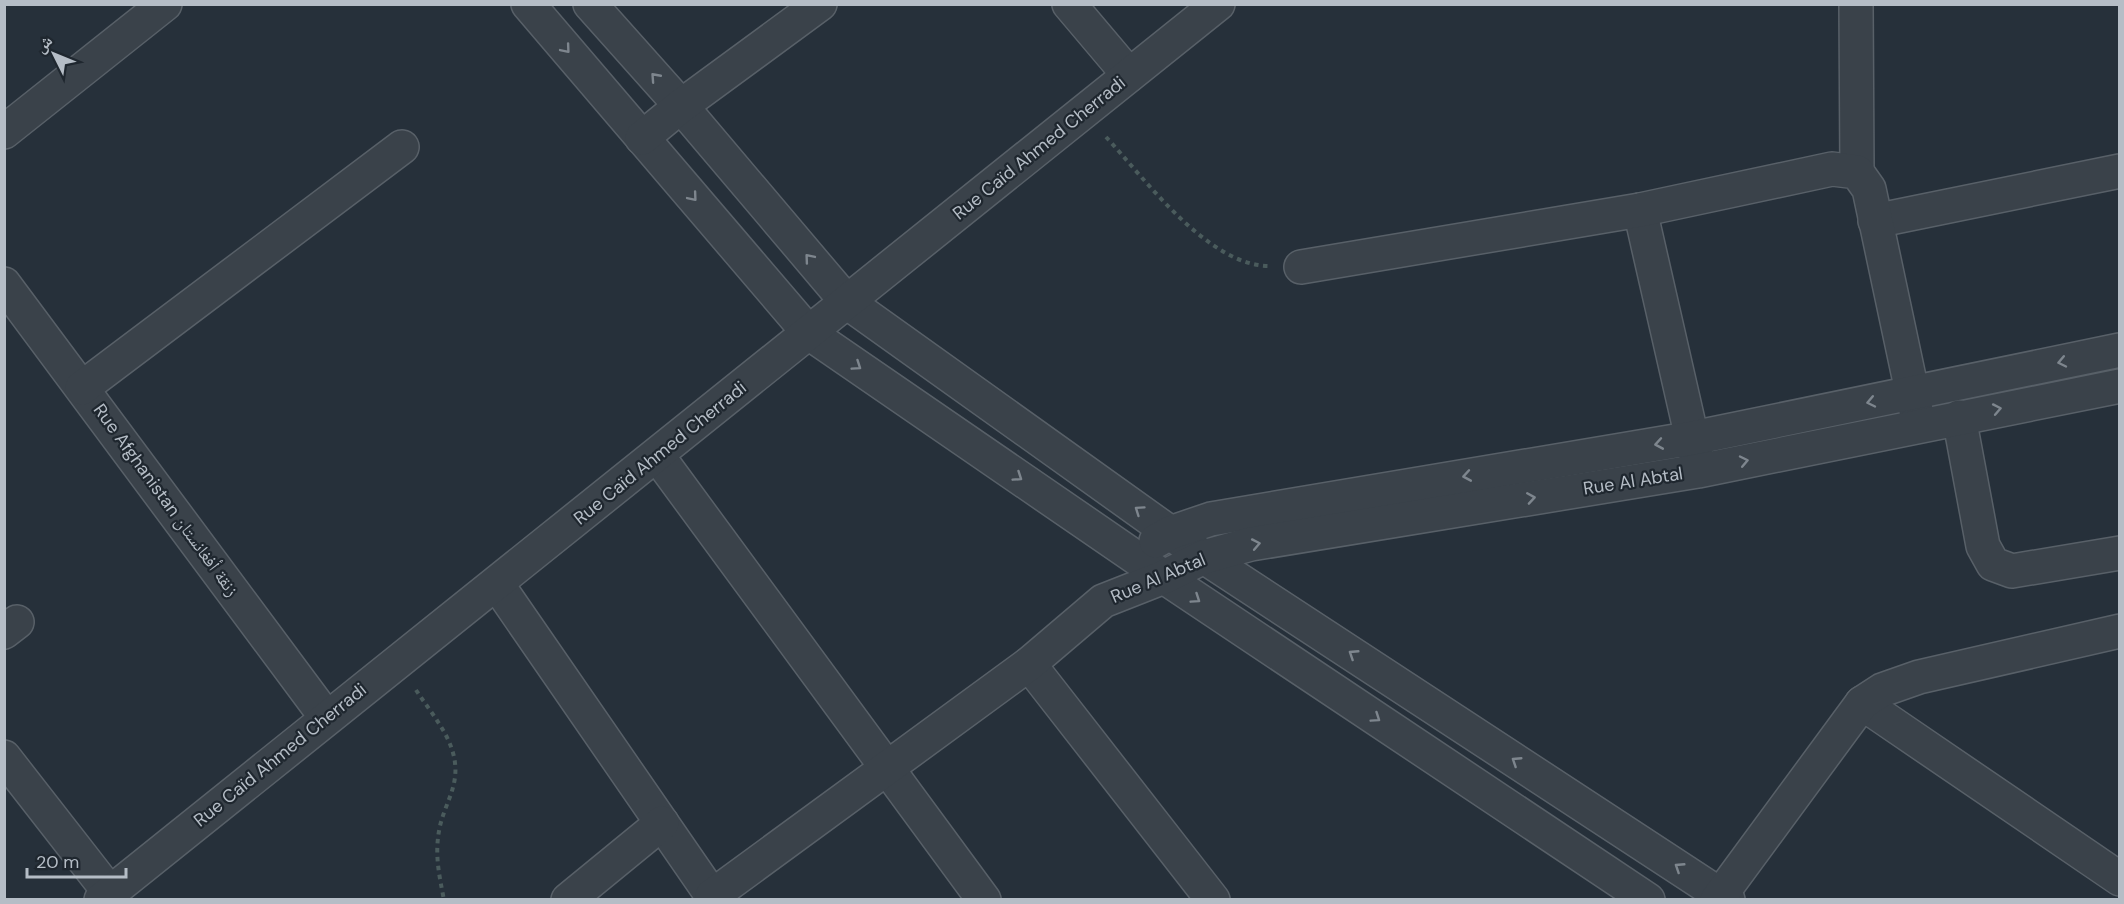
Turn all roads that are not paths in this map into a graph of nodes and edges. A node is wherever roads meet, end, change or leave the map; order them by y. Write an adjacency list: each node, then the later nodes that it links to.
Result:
1 (165, 4): 10 (street)
2 (528, 4): 11 (street, one-way to 11)
3 (590, 4): 9 (street, one-way to 3)
4 (820, 4): 9 (street)
5 (1068, 4): 8 (street)
6 (1218, 4): 8 (street, Rue Caïd Ahmed Cherradi)
7 (1856, 4): 14 (street)
8 (1129, 75): 19 (street, Rue Caïd Ahmed Cherradi)
9 (681, 106): 11 (street); 19 (street, one-way to 9)
10 (4, 132)
11 (642, 138): 20 (street, one-way to 20)
12 (402, 147): 23 (street)
13 (2120, 171): 16 (street)
14 (1857, 172): 15 (street); 16 (street)
15 (1640, 210): 17 (street); 27 (street)
16 (1875, 221): 24 (street)
17 (1301, 267)
18 (4, 284): 23 (street, Rue Afghanistan زنقة أفغانستان)
19 (847, 302): 20 (street, Rue Caïd Ahmed Cherradi); 30 (street, one-way to 19)
20 (809, 333): 28 (street, Rue Caïd Ahmed Cherradi); 32 (street, one-way to 32)
21 (2120, 350): 24 (street, Rue Al Abtal, one-way to 24)
22 (2120, 386): 25 (street, Rue Al Abtal, one-way to 22)
23 (82, 388): 40 (street, Rue Afghanistan زنقة أفغانستان)
24 (1912, 393): 26 (street); 27 (street, Rue Al Abtal, one-way to 27)
25 (1959, 417): 26 (street, Rue Al Abtal); 31 (street)
26 (1919, 425): 29 (street, Rue Al Abtal, one-way to 26)
27 (1693, 438): 29 (street); 30 (street, Rue Al Abtal, one-way to 30)
28 (657, 455): 35 (street, Rue Caïd Ahmed Cherradi); 42 (street)
29 (1698, 471): 33 (street, Rue Al Abtal, one-way to 29)
30 (1170, 533): 32 (street, Rue Al Abtal); 33 (street)
31 (2120, 553)
32 (1132, 555): 34 (street); 36 (street, Rue Al Abtal)
33 (1204, 557): 34 (street, Rue Al Abtal); 47 (street, one-way to 33)
34 (1164, 577): 36 (street, Rue Al Abtal); 51 (street, one-way to 51)
35 (497, 584): 40 (street, Rue Caïd Ahmed Cherradi); 43 (street)
36 (1103, 601): 38 (street)
37 (2120, 631): 39 (street)
38 (1029, 664): 42 (street); 50 (street)
39 (1862, 703): 44 (street); 47 (street)
40 (326, 717): 45 (street, Rue Caïd Ahmed Cherradi)
41 (4, 757): 45 (street)
42 (887, 767): 46 (street); 49 (street)
43 (662, 823): 46 (street); 48 (street)
44 (2120, 879)
45 (106, 896)
46 (714, 898)
47 (1722, 898)
48 (568, 900)
49 (984, 900)
50 (1213, 900)
51 (1648, 900)

